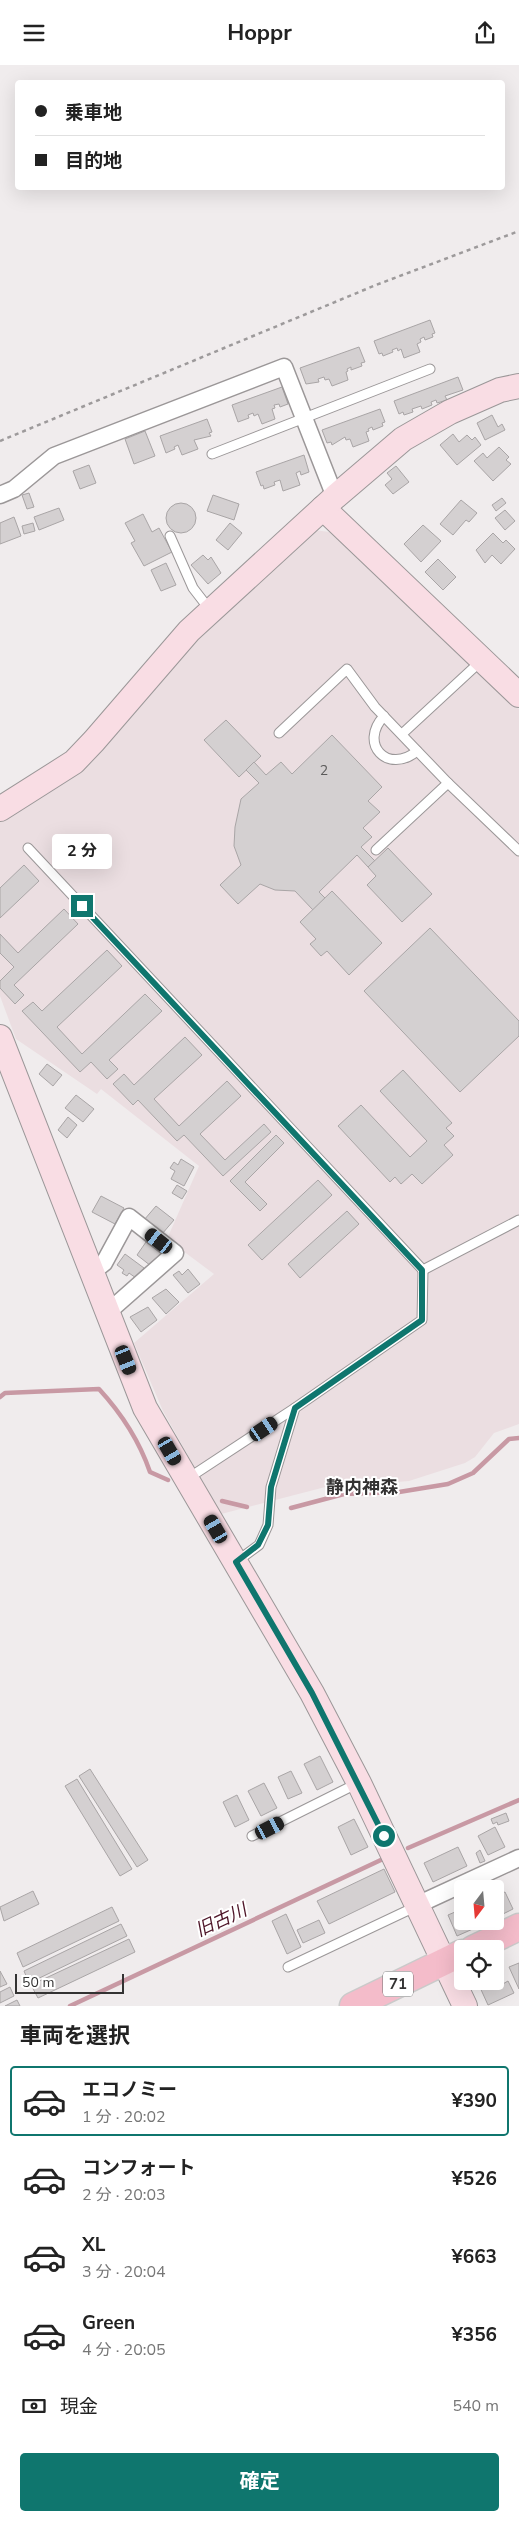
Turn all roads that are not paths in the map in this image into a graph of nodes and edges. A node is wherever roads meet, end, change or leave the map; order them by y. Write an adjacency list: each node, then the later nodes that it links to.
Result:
1 (430, 369): 3 (lane)
2 (519, 386): 6 (street)
3 (305, 418): 4 (lane); 5 (street); 6 (street)
4 (212, 454)
5 (0, 495)
6 (329, 503): 8 (street); 9 (street)
7 (170, 536): 8 (lane)
8 (211, 611): 16 (street)
9 (483, 659): 10 (street); 13 (lane)
10 (519, 695)
11 (384, 716): 12 (lane); 13 (lane); 14 (lane)
12 (279, 733)
13 (402, 735): 14 (lane)
14 (417, 751): 15 (lane)
15 (448, 783): 18 (lane); 19 (lane)
16 (0, 809)
17 (28, 847): 22 (lane)
18 (376, 850)
19 (519, 851)
20 (0, 1037): 23 (street)
21 (519, 1220): 22 (lane)
22 (422, 1270): 25 (lane)
23 (91, 1273): 24 (street); 24 (street)
24 (106, 1313): 26 (street)
25 (295, 1408): 26 (lane); 27 (lane)
26 (187, 1479): 27 (street)
27 (236, 1562): 28 (street)
28 (359, 1783): 29 (lane); 31 (street)
29 (252, 1837)
30 (519, 1858): 31 (street)
31 (417, 1905): 34 (street); 35 (lane)
32 (519, 1927): 33 (main road)
33 (491, 1940)
34 (453, 1958): 36 (main road, 71); 37 (street)
35 (288, 1967)
36 (353, 2006)
37 (465, 2006)

